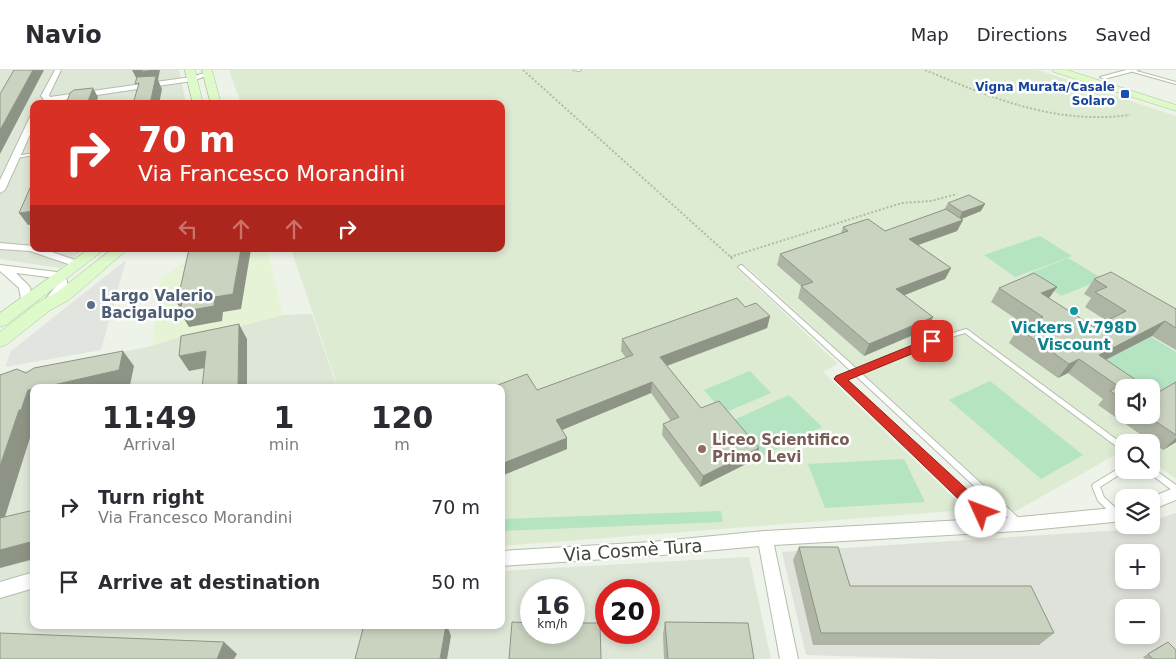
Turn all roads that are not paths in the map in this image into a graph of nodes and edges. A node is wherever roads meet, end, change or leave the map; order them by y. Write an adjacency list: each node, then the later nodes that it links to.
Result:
1 (58, 70): 9 (street)
2 (1057, 70): 14 (main road)
3 (1080, 70): 7 (main road)
4 (1135, 70): 7 (street); 8 (lane)
5 (208, 72): 6 (street); 12 (main road)
6 (191, 74): 9 (street); 11 (main road)
7 (1104, 78): 13 (main road)
8 (1176, 83)
9 (49, 98): 10 (street)
10 (46, 100)
11 (197, 100)
12 (215, 100)
13 (1176, 100)
14 (1176, 108)
15 (30, 127): 17 (street)
16 (30, 155): 17 (lane)
17 (16, 157): 18 (street)
18 (0, 190)
19 (0, 246): 20 (street)
20 (30, 248)
21 (42, 252): 24 (street)
22 (94, 252): 24 (main road)
23 (118, 252): 29 (main road)
24 (77, 264): 27 (main road)
25 (741, 267): 32 (lane)
26 (2, 268): 27 (street); 28 (street)
27 (61, 275): 28 (main road); 29 (street)
28 (26, 301): 30 (main road)
29 (43, 307): 31 (main road)
30 (0, 321)
31 (0, 341)
32 (857, 373): 33 (lane); 41 (lane); 42 (lane)
33 (1115, 442)
34 (1115, 474): 39 (lane)
35 (1160, 477): 36 (lane)
36 (1176, 489)
37 (1176, 493): 38 (street)
38 (1160, 500)
39 (1115, 510)
40 (1115, 516): 41 (street, Via Cosmè Tura)
41 (1020, 524): 42 (street, Via Cosmè Tura)
42 (995, 525): 43 (street, Via Cosmè Tura)
43 (765, 538): 44 (street, Via Cosmè Tura); 47 (street)
44 (505, 559)
45 (30, 581): 46 (street)
46 (0, 590)
47 (790, 659)

